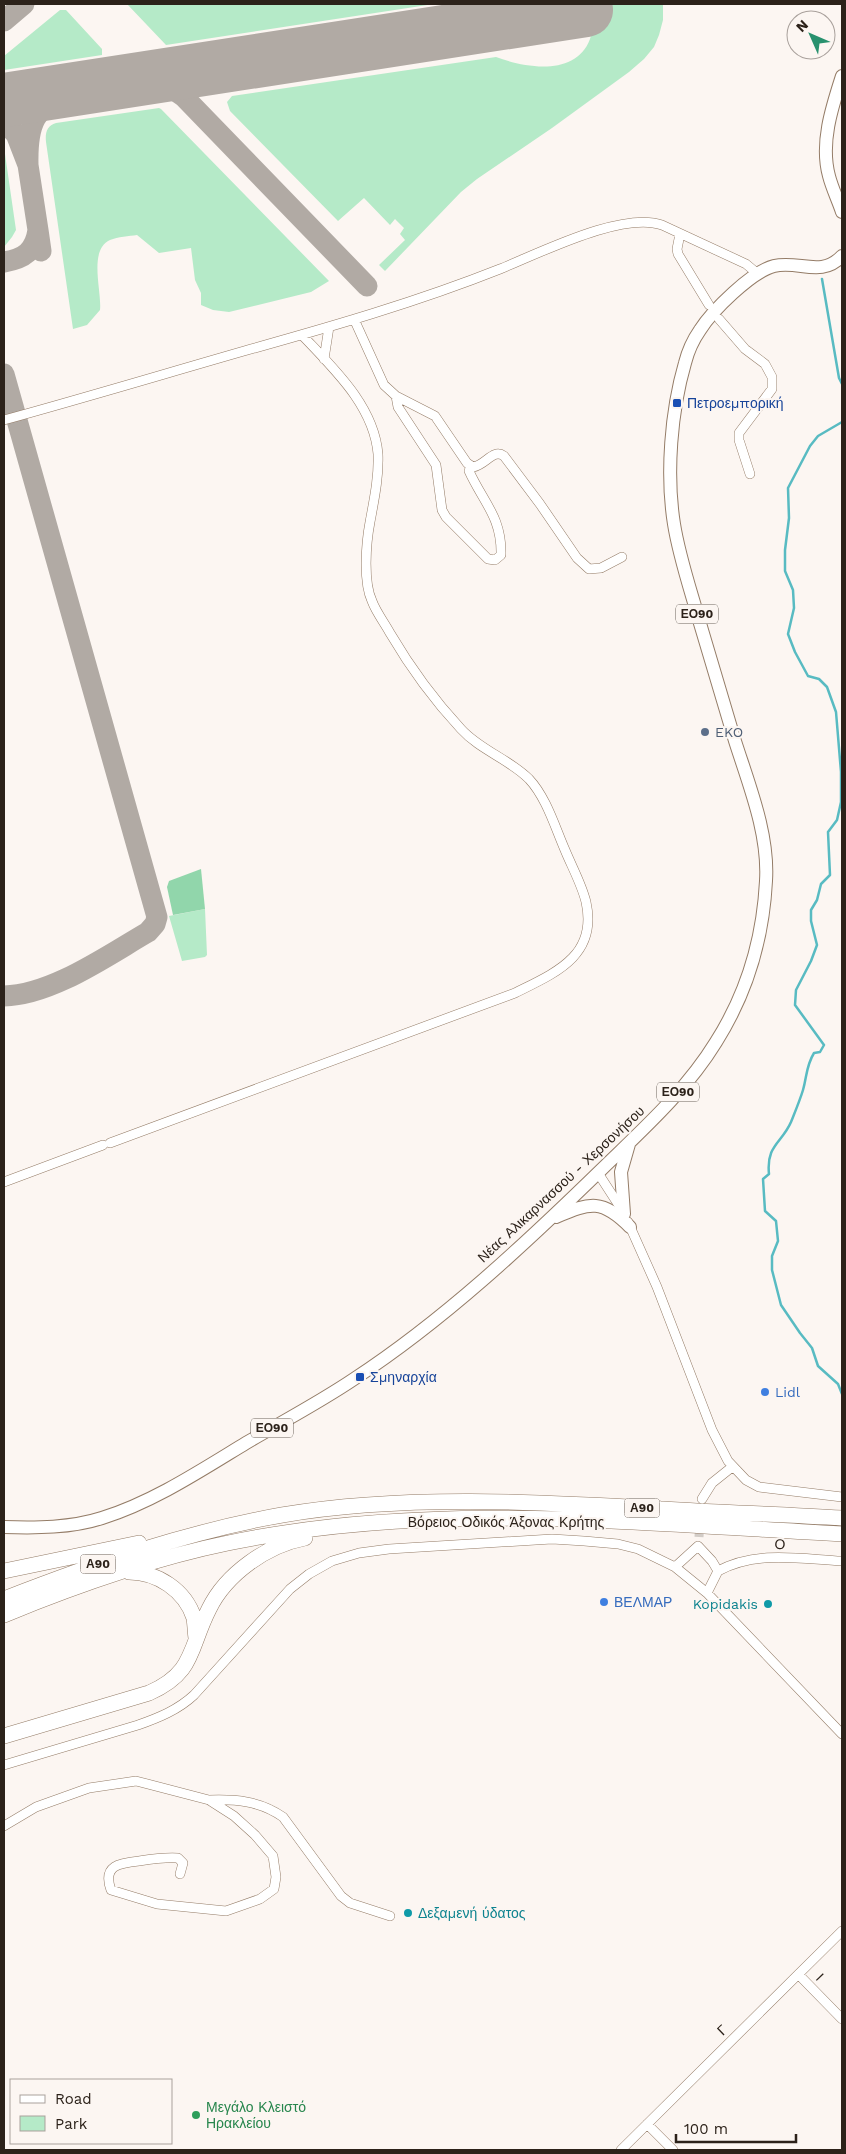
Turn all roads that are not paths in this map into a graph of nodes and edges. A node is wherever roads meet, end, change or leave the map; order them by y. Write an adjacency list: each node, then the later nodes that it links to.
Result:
1 (842, 76): 2 (main road)
2 (842, 212)
3 (680, 234): 5 (street); 6 (street); 7 (street)
4 (842, 256): 5 (main road, Νέας Αλικαρνασσού - Χερσονήσου / ΕΟ90)
5 (758, 274): 17 (main road, Νέας Αλικαρνασσού - Χερσονήσου / ΕΟ90)
6 (710, 305)
7 (354, 319): 9 (street); 12 (street)
8 (719, 319): 15 (street)
9 (329, 327): 10 (street); 11 (street)
10 (302, 335): 11 (street); 13 (street)
11 (324, 358): 19 (street)
12 (396, 396): 14 (street); 14 (street)
13 (4, 420)
14 (471, 466): 16 (street)
15 (750, 474)
16 (622, 557)
17 (630, 1141): 18 (main road, Νέας Αλικαρνασσού - Χερσονήσου / ΕΟ90); 20 (main road)
18 (598, 1172): 20 (street); 21 (main road, Νέας Αλικαρνασσού - Χερσονήσου / ΕΟ90)
19 (4, 1182)
20 (624, 1214): 22 (street)
21 (547, 1221): 22 (main road); 28 (main road, Νέας Αλικαρνασσού - Χερσονήσου / ΕΟ90)
22 (630, 1227): 23 (street)
23 (732, 1467): 24 (street); 25 (street)
24 (842, 1497)
25 (702, 1499)
26 (472, 1518): 30 (highway, Βόρειος Οδικός Άξονας Κρήτης / Α90); 35 (highway, Βόρειος Οδικός Άξονας Κρήτης / Α90); 39 (highway)
27 (842, 1518): 29 (highway, Βόρειος Οδικός Άξονας Κρήτης / Α90)
28 (4, 1527)
29 (193, 1534): 34 (highway); 37 (highway, Βόρειος Οδικός Άξονας Κρήτης / Α90)
30 (842, 1534)
31 (842, 1561): 33 (street, Ο)
32 (675, 1567): 33 (street); 36 (street); 42 (street)
33 (718, 1571): 36 (street)
34 (4, 1572)
35 (119, 1572): 38 (highway, Βόρειος Οδικός Άξονας Κρήτης / Α90); 39 (highway)
36 (707, 1592): 40 (street)
37 (4, 1599)
38 (4, 1615)
39 (196, 1639): 41 (highway)
40 (842, 1734)
41 (4, 1736)
42 (4, 1765)
43 (209, 1800): 44 (street); 45 (street); 46 (street)
44 (4, 1826)
45 (180, 1874)
46 (390, 1916)
47 (842, 1931): 48 (street, Γ)
48 (800, 1975): 49 (street, Ι); 50 (street, Γ)
49 (842, 2019)
50 (647, 2124): 51 (street, Γ); 52 (street)
51 (621, 2150)
52 (673, 2150)

